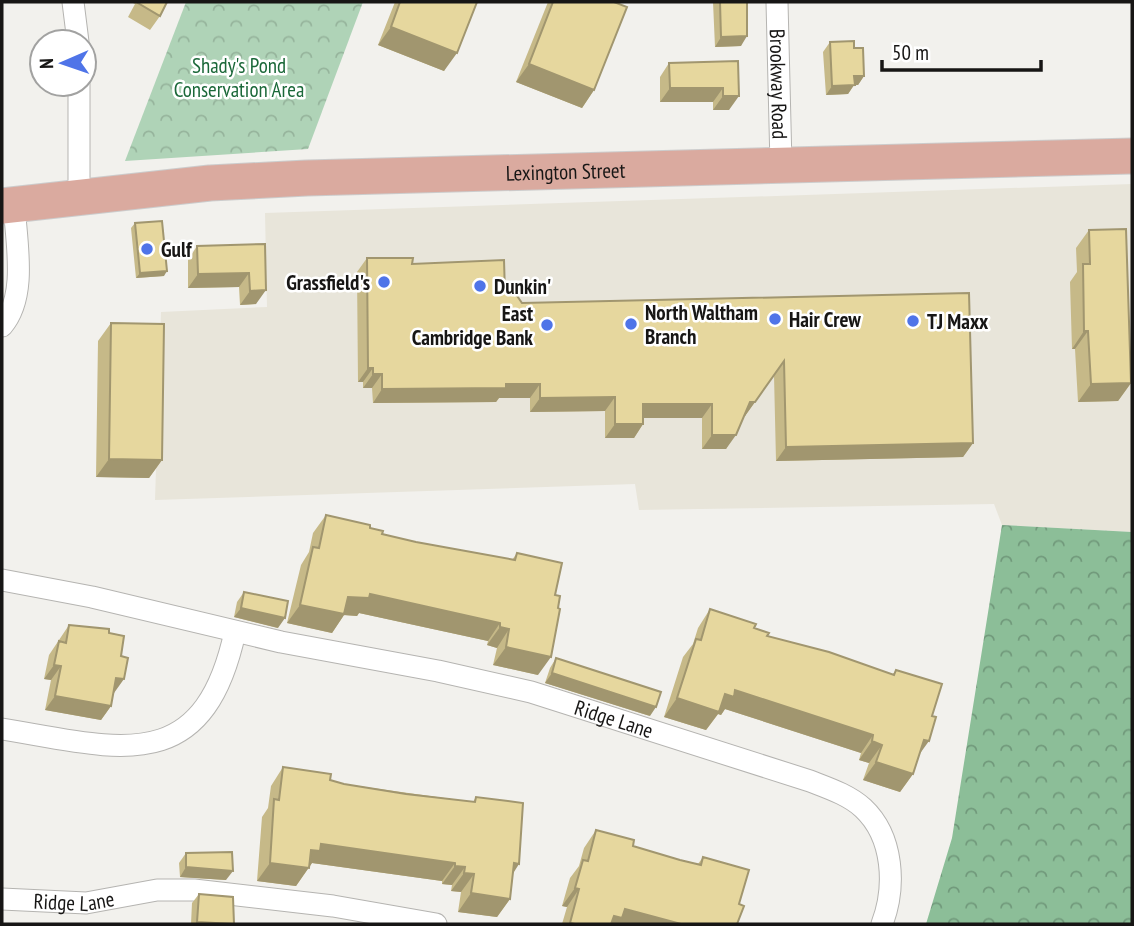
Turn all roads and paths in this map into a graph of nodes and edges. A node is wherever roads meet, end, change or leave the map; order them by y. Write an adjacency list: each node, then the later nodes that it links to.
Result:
1 (73, 2): 3 (street)
2 (777, 2): 6 (street, Brookway Road)
3 (76, 28)
4 (79, 98): 7 (street)
5 (1132, 156): 6 (main road, Lexington Street)
6 (781, 165): 7 (main road, Lexington Street)
7 (79, 197): 8 (main road, Lexington Street)
8 (8, 205): 9 (street)
9 (2, 326)
10 (2, 580): 11 (street, Ridge Lane)
11 (234, 632): 12 (street); 15 (street, Ridge Lane)
12 (2, 729)
13 (2, 899): 14 (street, Ridge Lane)
14 (436, 924)
15 (882, 924)

